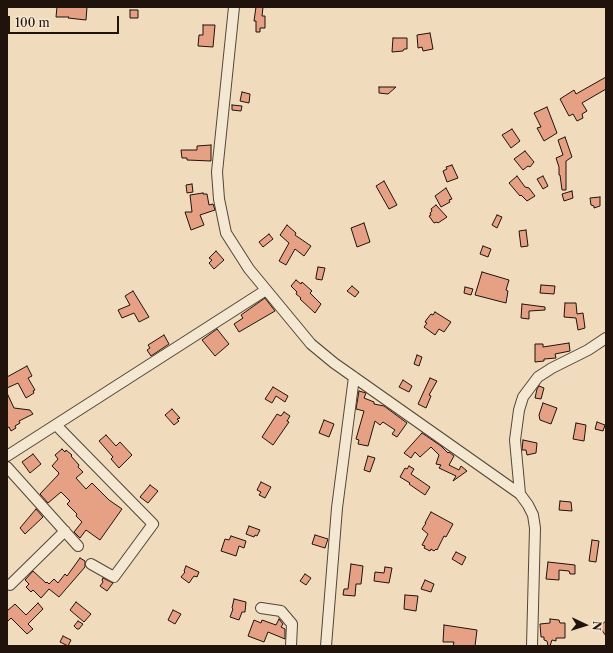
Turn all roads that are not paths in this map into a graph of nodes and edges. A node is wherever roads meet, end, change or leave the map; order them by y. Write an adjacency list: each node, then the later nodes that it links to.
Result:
1 (234, 7): 2 (street)
2 (266, 290): 4 (street); 5 (street)
3 (606, 338): 8 (street)
4 (354, 377): 8 (street); 15 (street)
5 (56, 425): 6 (street); 11 (street)
6 (7, 456)
7 (7, 467): 9 (street)
8 (520, 494): 16 (street)
9 (64, 531): 10 (street); 12 (street)
10 (78, 546)
11 (91, 564)
12 (10, 585)
13 (261, 608): 14 (street)
14 (291, 646)
15 (326, 646)
16 (532, 646)

